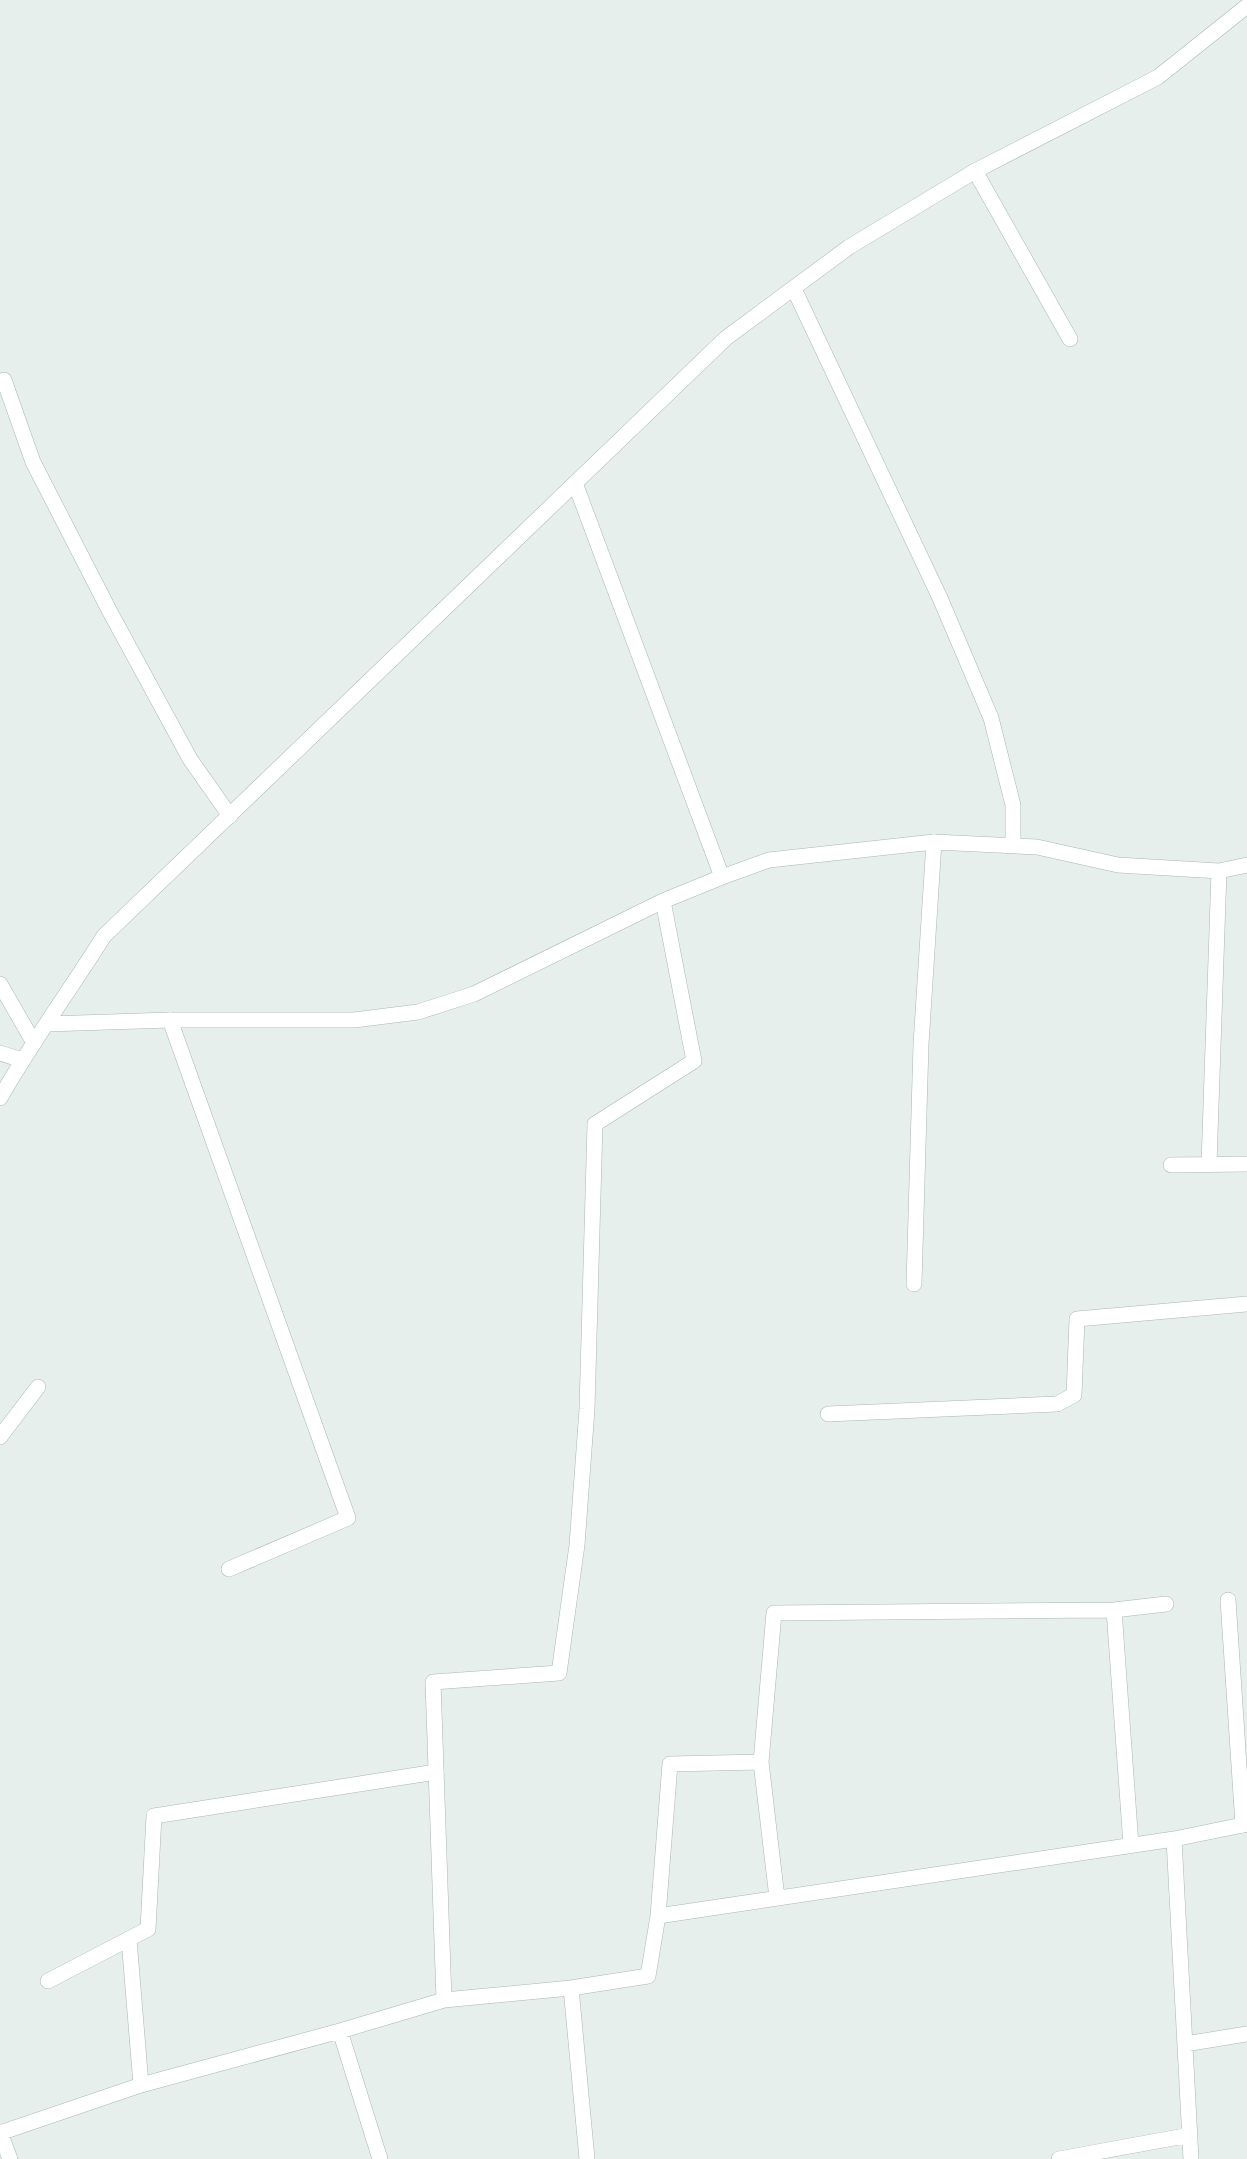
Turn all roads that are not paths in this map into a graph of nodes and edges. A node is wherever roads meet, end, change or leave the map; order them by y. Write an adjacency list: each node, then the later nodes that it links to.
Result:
1 (1247, 6): 2 (street)
2 (975, 172): 3 (street); 4 (street)
3 (794, 289): 6 (street); 9 (street)
4 (1070, 340)
5 (4, 380): 7 (street)
6 (575, 484): 7 (street); 12 (street)
7 (230, 816): 16 (street)
8 (934, 842): 9 (street); 12 (street); 24 (street)
9 (1013, 844): 11 (street)
10 (1247, 865): 11 (street)
11 (1219, 870): 21 (street)
12 (722, 876): 13 (street)
13 (663, 901): 15 (street); 34 (street)
14 (0, 984): 17 (street)
15 (170, 1020): 16 (street); 29 (street)
16 (47, 1024): 17 (street)
17 (34, 1043): 19 (street)
18 (0, 1053): 19 (street)
19 (22, 1060): 20 (street)
20 (0, 1098)
21 (1209, 1164): 22 (street); 23 (street)
22 (1247, 1164)
23 (1171, 1165)
24 (914, 1284)
25 (1247, 1304): 27 (street)
26 (38, 1388): 28 (street)
27 (828, 1414)
28 (0, 1437)
29 (229, 1569)
30 (1228, 1600): 35 (street)
31 (1166, 1604): 32 (street)
32 (1114, 1610): 33 (street); 37 (street)
33 (760, 1762): 38 (street); 39 (street)
34 (436, 1772): 40 (street); 43 (street)
35 (1245, 1824): 36 (street)
36 (1174, 1839): 37 (street); 46 (street)
37 (1131, 1845): 38 (street)
38 (777, 1898): 39 (street)
39 (658, 1916): 42 (street)
40 (130, 1939): 41 (street); 47 (street)
41 (48, 1980)
42 (571, 1988): 43 (street); 52 (street)
43 (444, 2000): 44 (street)
44 (340, 2031): 47 (street); 51 (street)
45 (1247, 2034): 46 (street)
46 (1185, 2044): 49 (street)
47 (141, 2085): 48 (street)
48 (0, 2133): 50 (street)
49 (1190, 2135): 53 (street); 54 (street)
50 (10, 2159)
51 (380, 2159)
52 (587, 2159)
53 (1059, 2159)
54 (1191, 2159)

